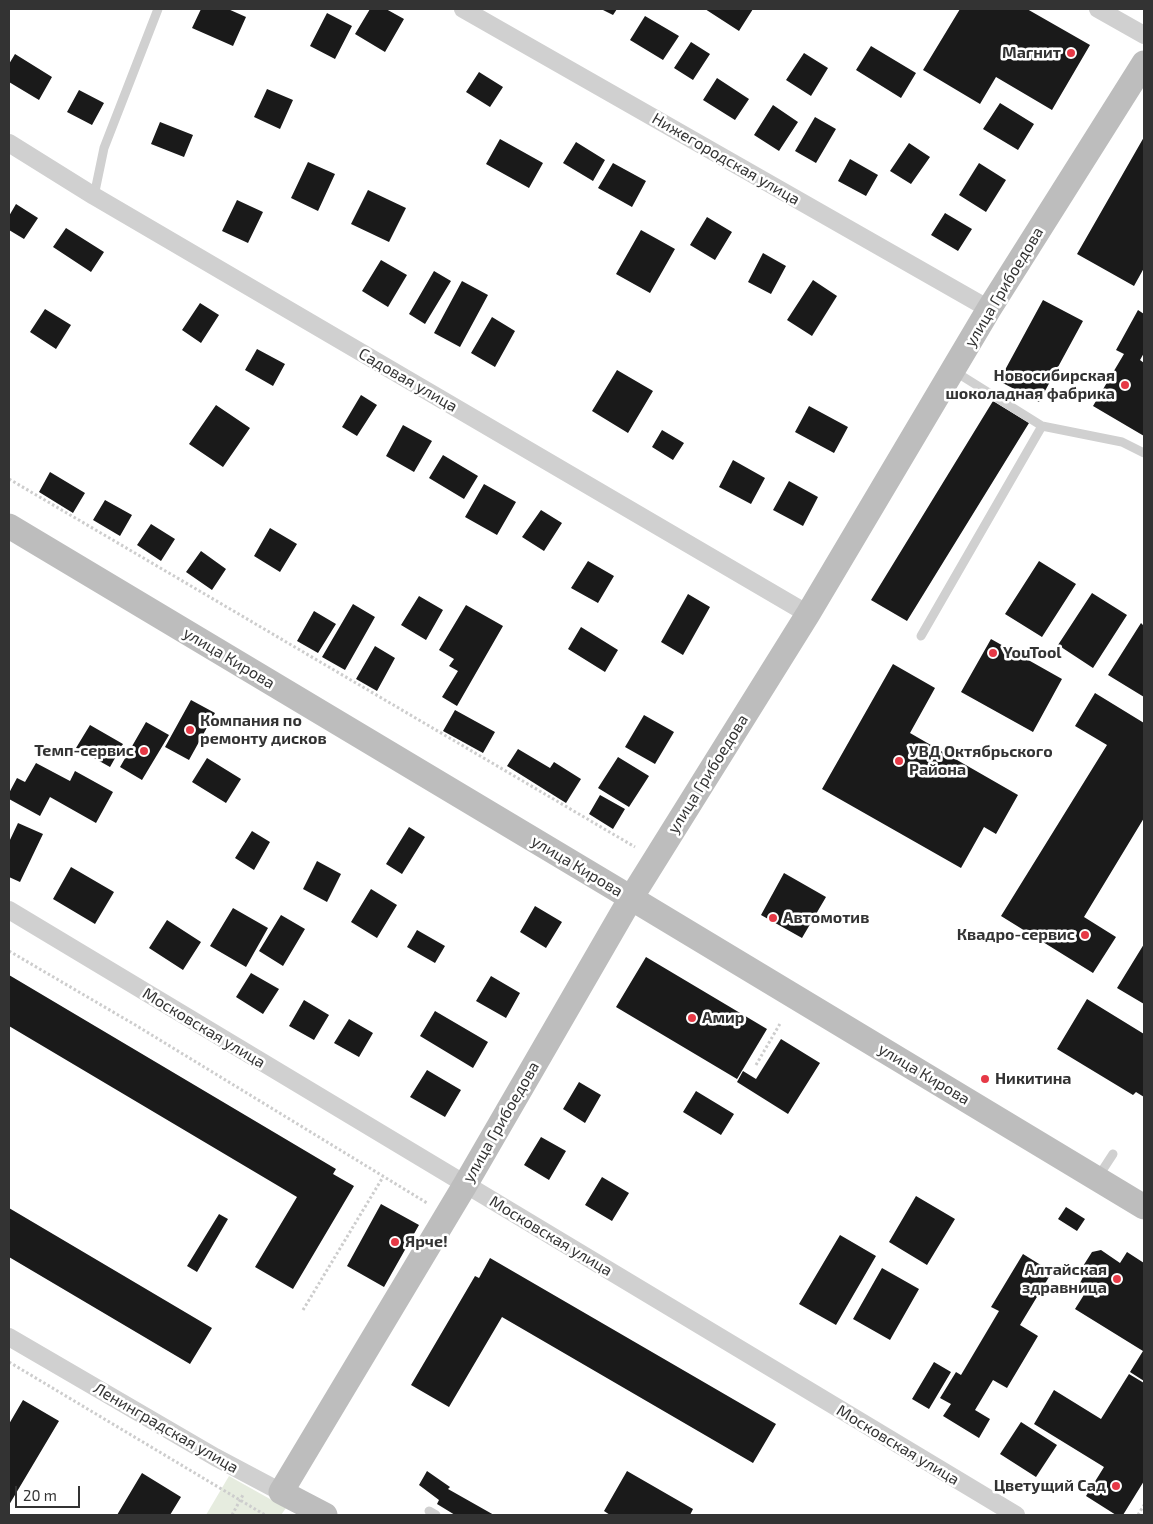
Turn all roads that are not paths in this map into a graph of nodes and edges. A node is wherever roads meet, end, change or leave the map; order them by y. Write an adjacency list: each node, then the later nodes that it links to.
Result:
1 (158, 9): 7 (lane)
2 (463, 9): 8 (street, Нижегородская улица)
3 (1098, 9): 4 (street)
4 (1144, 35)
5 (1144, 63): 8 (street, улица Грибоедова)
6 (9, 143): 7 (street, Садовая улица)
7 (94, 196): 13 (street, Садовая улица)
8 (989, 309): 9 (street, улица Грибоедова)
9 (954, 370): 10 (lane); 13 (street, улица Грибоедова)
10 (1042, 426): 11 (lane); 14 (lane)
11 (1144, 452)
12 (9, 526): 15 (street, улица Кирова)
13 (808, 614): 15 (street, улица Грибоедова)
14 (921, 636)
15 (631, 898): 18 (street, улица Кирова); 19 (street, улица Грибоедова)
16 (9, 910): 19 (street, Московская улица)
17 (1113, 1154): 18 (lane)
18 (1097, 1178): 20 (street, улица Кирова)
19 (464, 1185): 22 (street, улица Грибоедова); 24 (street, Московская улица)
20 (1144, 1207)
21 (9, 1337): 22 (street, Ленинградская улица)
22 (281, 1492): 23 (street, Ленинградская улица)
23 (325, 1515)
24 (1016, 1515)

